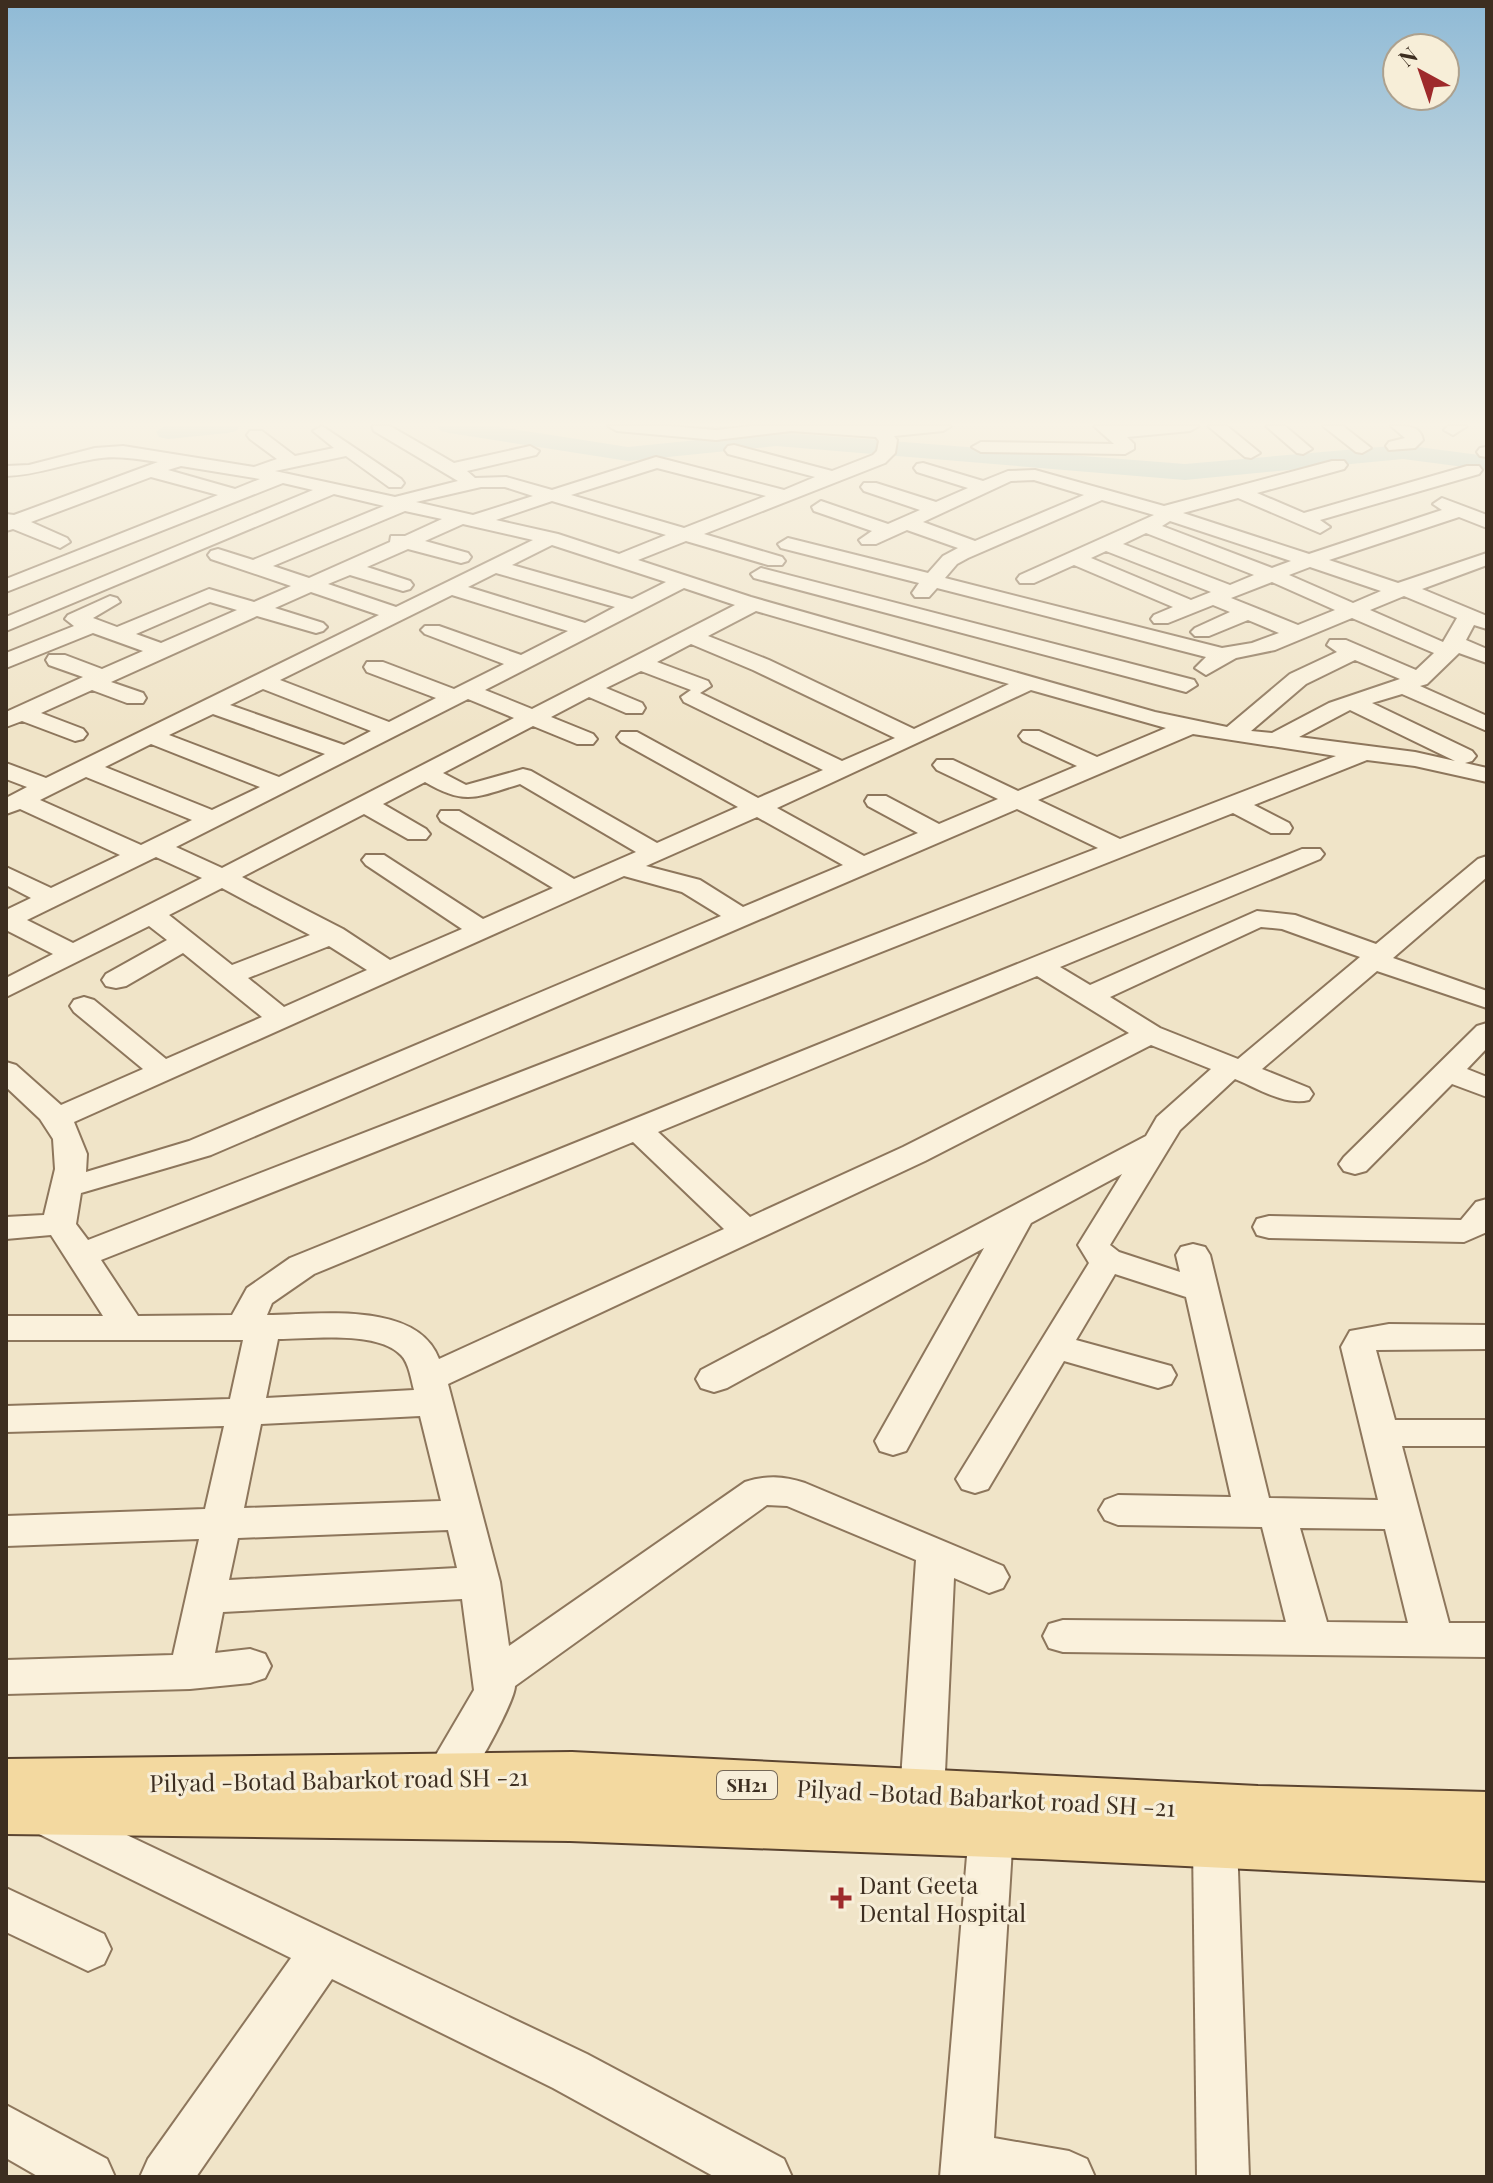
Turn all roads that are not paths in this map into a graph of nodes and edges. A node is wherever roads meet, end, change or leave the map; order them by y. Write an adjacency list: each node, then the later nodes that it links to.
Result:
1 (24, 528): 22 (street)
2 (153, 528): 41 (street)
3 (247, 528): 39 (street)
4 (283, 528): 29 (street)
5 (345, 528): 27 (street)
6 (360, 528): 23 (street)
7 (444, 528): 23 (street)
8 (510, 528): 20 (street)
9 (661, 528): 19 (street)
10 (708, 528): 19 (street)
11 (896, 528): 21 (street)
12 (901, 528): 28 (street)
13 (1023, 528): 28 (street)
14 (1141, 528): 25 (street)
15 (1150, 528): 40 (street)
16 (1212, 528): 34 (street)
17 (1324, 528): 26 (street)
18 (1408, 528): 26 (street)
19 (688, 536): 33 (street); 61 (street)
20 (551, 538): 33 (street); 36 (street)
21 (869, 540)
22 (60, 542)
23 (405, 543): 30 (street); 35 (street)
24 (788, 544): 45 (street)
25 (1106, 544): 31 (street); 53 (street)
26 (1359, 544): 34 (street)
27 (300, 546): 35 (street); 37 (street)
28 (977, 548): 45 (street)
29 (218, 555): 37 (street); 47 (street)
30 (461, 557)
31 (1074, 558): 42 (street); 57 (street)
32 (1487, 559): 38 (street)
33 (620, 560): 44 (street)
34 (1310, 560): 40 (street); 51 (street)
35 (353, 566): 46 (street); 48 (street)
36 (495, 566): 50 (street); 56 (street)
37 (254, 567): 46 (street)
38 (1460, 567): 43 (street); 51 (street)
39 (137, 571): 47 (street); 52 (street)
40 (1272, 575): 53 (street); 59 (street)
41 (31, 576): 49 (street); 52 (street)
42 (1027, 579)
43 (1487, 579)
44 (683, 581): 55 (street); 56 (street)
45 (932, 581): 61 (street); 79 (street)
46 (311, 584): 58 (street); 63 (street)
47 (174, 585): 54 (street)
48 (403, 585)
49 (6, 586)
50 (451, 588): 63 (street); 70 (street)
51 (1401, 589): 59 (street); 66 (street)
52 (80, 595): 54 (street); 64 (street)
53 (1222, 595): 57 (street); 62 (street)
54 (113, 600): 60 (street); 67 (street)
55 (753, 604): 74 (street); 75 (street)
56 (633, 606): 70 (street)
57 (1190, 607): 65 (street)
58 (259, 608): 60 (street); 68 (street); 77 (street)
59 (1352, 609): 71 (street); 76 (street)
60 (166, 612): 73 (street)
61 (905, 612): 75 (street); 90 (street)
62 (1248, 612): 71 (street); 72 (street)
63 (398, 614): 87 (street)
64 (12, 619)
65 (1161, 619)
66 (1478, 619): 76 (street)
67 (91, 626): 73 (street); 82 (street)
68 (316, 627)
69 (432, 630): 84 (street)
70 (586, 630): 84 (street)
71 (1300, 631): 78 (street); 79 (street)
72 (1202, 632)
73 (117, 635): 77 (street)
74 (690, 636): 83 (street); 110 (street)
75 (881, 640): 88 (street)
76 (1452, 647): 80 (street); 89 (street)
77 (162, 651): 86 (street)
78 (1355, 652): 89 (street); 106 (street)
79 (1221, 654): 90 (street)
80 (1487, 657)
81 (57, 660): 86 (street)
82 (6, 661)
83 (638, 662): 91 (street); 123 (street)
84 (522, 663): 92 (street)
85 (375, 667): 92 (street)
86 (97, 679): 94 (street); 100 (street)
87 (263, 681): 96 (street); 104 (street)
88 (1029, 683): 101 (street); 110 (street)
89 (1412, 683): 95 (street); 98 (street)
90 (1186, 685): 101 (street)
91 (586, 688): 97 (street); 99 (street)
92 (460, 694): 99 (street); 104 (street)
93 (1487, 696): 98 (street)
94 (135, 698)
95 (1353, 703): 112 (street); 117 (street)
96 (212, 706): 107 (street); 116 (street)
97 (634, 708)
98 (1455, 710): 102 (street)
99 (530, 716): 111 (street); 113 (street)
100 (13, 717): 105 (street)
101 (1151, 718): 103 (street)
102 (1487, 724)
103 (1191, 726): 106 (street); 120 (street)
104 (390, 730): 116 (street)
105 (75, 734)
106 (1232, 735): 112 (street)
107 (150, 736): 121 (street); 127 (street)
108 (1031, 736): 120 (street)
109 (629, 737): 134 (street)
110 (914, 738): 123 (street)
111 (585, 739)
112 (1275, 741): 115 (street)
113 (471, 747): 124 (street); 126 (street)
114 (1487, 747): 117 (street)
115 (1364, 752): 119 (street); 133 (street)
116 (345, 753): 127 (street)
117 (1464, 756): 119 (street)
118 (945, 765): 130 (street)
119 (1440, 765): 125 (street)
120 (1099, 767): 130 (street)
121 (85, 768): 128 (street); 136 (street)
122 (6, 770): 128 (street)
123 (842, 770): 134 (street)
124 (424, 772): 126 (street); 132 (street)
125 (1487, 775)
126 (523, 776): 142 (street)
127 (280, 786): 136 (street)
128 (47, 787): 131 (street)
129 (877, 801): 139 (street)
130 (1021, 801): 139 (street); 140 (street)
131 (13, 803): 141 (street)
132 (363, 803): 138 (street); 149 (street)
133 (1236, 805): 137 (street); 140 (street)
134 (759, 807): 142 (street); 146 (street)
135 (450, 816): 150 (street)
136 (212, 819): 141 (street)
137 (1280, 828)
138 (417, 834)
139 (941, 835): 146 (street)
140 (1122, 850): 189 (street)
141 (148, 851): 149 (street); 151 (street)
142 (656, 853): 147 (street)
143 (1311, 854): 160 (street)
144 (375, 860): 155 (street)
145 (1487, 864): 159 (street)
146 (866, 867): 153 (street)
147 (623, 868): 150 (street); 153 (street)
148 (6, 875): 151 (street)
149 (223, 876): 152 (street); 156 (street)
150 (574, 890): 155 (street)
151 (51, 898): 154 (street)
152 (151, 914): 157 (street); 158 (street)
153 (743, 919): 181 (street)
154 (6, 920): 158 (street)
155 (482, 930): 161 (street)
156 (333, 935): 161 (street); 162 (street)
157 (185, 941): 162 (street); 163 (street)
158 (73, 954): 164 (street)
159 (1377, 957): 165 (street); 166 (street); 171 (street)
160 (1038, 965): 165 (street); 178 (street)
161 (389, 972): 168 (street)
162 (229, 976): 168 (street)
163 (116, 980)
164 (6, 989)
165 (1087, 997): 170 (street)
166 (1487, 1000)
167 (84, 1006): 173 (street)
168 (282, 1019): 173 (street)
169 (1487, 1032): 174 (street)
170 (1150, 1034): 171 (street); 187 (street)
171 (1237, 1069): 176 (street); 179 (street)
172 (6, 1071): 177 (street)
173 (163, 1071): 177 (street)
174 (1448, 1071): 175 (street); 180 (street)
175 (1487, 1088)
176 (1298, 1094)
177 (55, 1119): 181 (street)
178 (637, 1129): 187 (street); 193 (street)
179 (1159, 1141): 183 (street); 190 (street)
180 (1355, 1164)
181 (67, 1186): 184 (street)
182 (1487, 1209): 185 (street)
183 (1019, 1216): 198 (street); 204 (street)
184 (60, 1224): 186 (street); 189 (street)
185 (1269, 1227)
186 (6, 1228)
187 (746, 1231): 199 (street)
188 (1193, 1255): 191 (street)
189 (79, 1256): 194 (street)
190 (1107, 1260): 191 (street); 196 (street)
191 (1201, 1290): 207 (street)
192 (6, 1328): 194 (street)
193 (253, 1328): 194 (street); 199 (street); 200 (street)
194 (129, 1329)
195 (1487, 1337): 202 (street)
196 (1055, 1346): 197 (street); 205 (street)
197 (1158, 1375)
198 (714, 1379)
199 (432, 1390): 200 (street); 208 (street)
200 (246, 1412): 201 (street); 210 (street)
201 (6, 1419)
202 (1380, 1433): 203 (street); 209 (street)
203 (1487, 1433)
204 (893, 1441)
205 (975, 1479)
206 (1118, 1510): 207 (street)
207 (1265, 1512): 209 (street); 217 (street)
208 (463, 1515): 210 (street); 214 (street)
209 (1401, 1515): 218 (street)
210 (222, 1524): 211 (street); 215 (street)
211 (6, 1531)
212 (936, 1552): 213 (street); 223 (street); 225 (street)
213 (989, 1577)
214 (480, 1582): 215 (street); 223 (street)
215 (206, 1597): 221 (street)
216 (1063, 1636): 217 (street)
217 (1311, 1638): 218 (street)
218 (1433, 1640): 219 (street)
219 (1487, 1640)
220 (250, 1666): 221 (street)
221 (190, 1672): 222 (street)
222 (6, 1677)
223 (495, 1678): 224 (street)
224 (445, 1777): 225 (main road, Pilyad -Botad Babarkot road SH -21 / SH21); 226 (main road, Pilyad -Botad Babarkot road SH -21 / SH21)
225 (922, 1794): 228 (main road, Pilyad -Botad Babarkot road SH -21 / SH21)
226 (200, 1796): 227 (main road, Pilyad -Botad Babarkot road SH -21 / SH21); 229 (main road, Pilyad -Botad Babarkot road SH -21 / SH21)
227 (13, 1809): 234 (street)
228 (1487, 1817)
229 (991, 1832): 230 (main road, Pilyad -Botad Babarkot road SH -21 / SH21); 236 (street)
230 (1215, 1843): 231 (main road, Pilyad -Botad Babarkot road SH -21 / SH21); 241 (street)
231 (1487, 1856)
232 (6, 1909): 233 (street)
233 (88, 1949)
234 (324, 1951): 238 (street); 239 (street)
235 (6, 2130): 237 (street)
236 (966, 2168): 240 (street)
237 (89, 2177)
238 (166, 2177)
239 (766, 2177)
240 (1069, 2177)
241 (1223, 2177)

